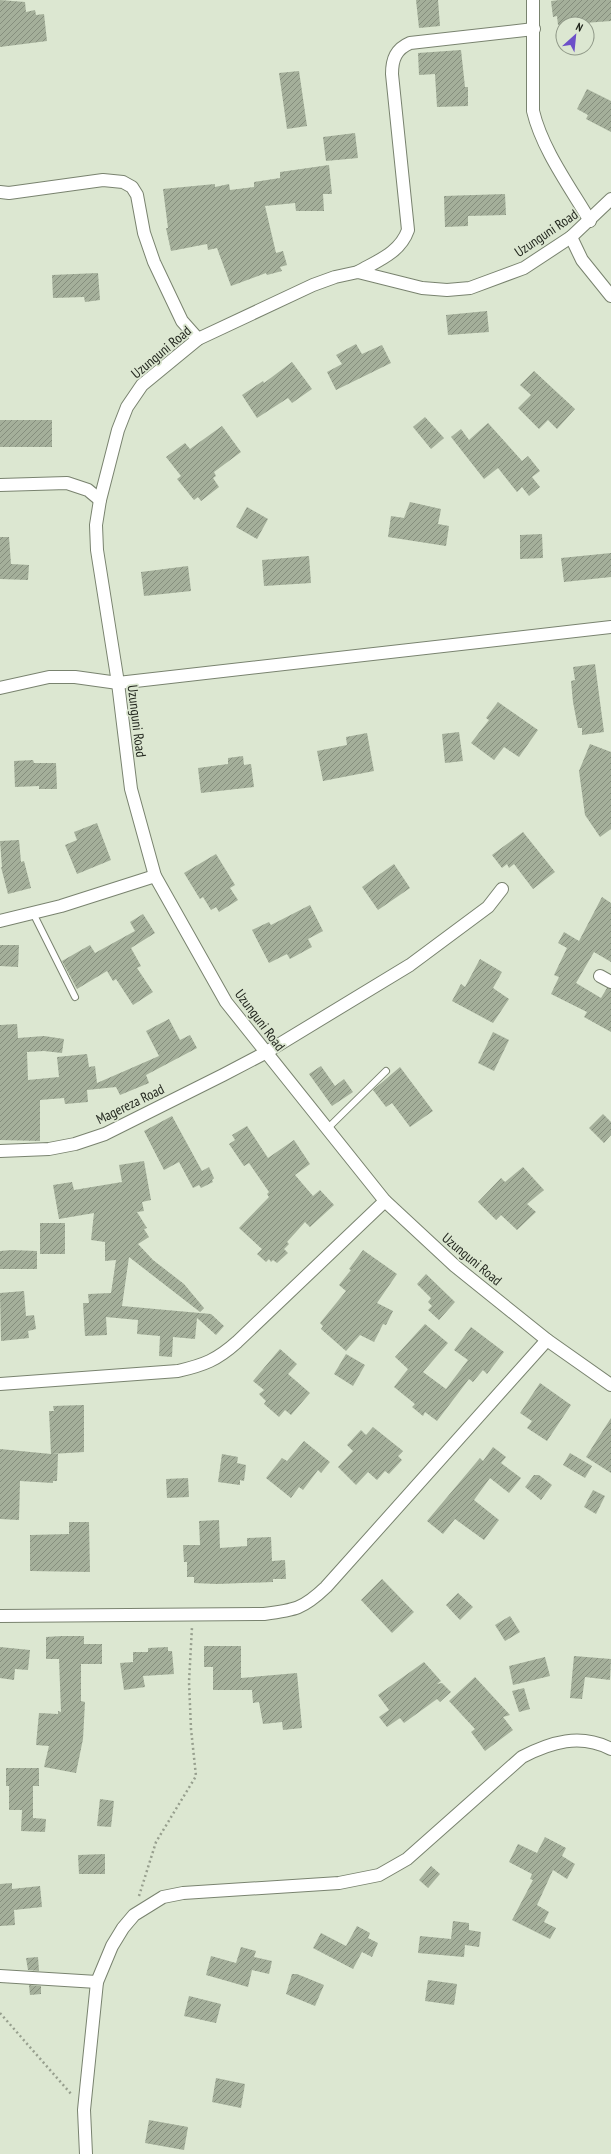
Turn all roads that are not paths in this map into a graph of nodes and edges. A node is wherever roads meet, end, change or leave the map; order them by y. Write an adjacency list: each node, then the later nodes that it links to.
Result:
1 (533, 0): 2 (street)
2 (534, 29): 5 (street); 7 (street)
3 (0, 192): 9 (street)
4 (611, 199): 5 (street, Uzunguni Road)
5 (590, 221): 6 (street, Uzunguni Road)
6 (571, 237): 7 (street, Uzunguni Road); 8 (street)
7 (358, 272): 9 (street, Uzunguni Road)
8 (611, 296)
9 (198, 339): 11 (street, Uzunguni Road)
10 (0, 485): 11 (street)
11 (100, 500): 13 (street, Uzunguni Road)
12 (611, 627): 13 (street)
13 (118, 683): 14 (street); 15 (street, Uzunguni Road)
14 (0, 688)
15 (155, 876): 17 (street); 22 (street, Uzunguni Road)
16 (502, 889): 22 (street, Magereza Road)
17 (33, 913): 18 (street); 21 (lane)
18 (0, 921)
19 (600, 976): 20 (street)
20 (611, 982)
21 (75, 998)
22 (265, 1053): 24 (street, Uzunguni Road); 25 (street, Magereza Road)
23 (386, 1072): 24 (lane)
24 (327, 1129): 26 (street, Uzunguni Road)
25 (0, 1151)
26 (385, 1201): 27 (street, Uzunguni Road); 28 (street)
27 (547, 1340): 29 (street, Uzunguni Road); 30 (street)
28 (0, 1384)
29 (611, 1385)
30 (0, 1616)
31 (611, 1749): 33 (street)
32 (0, 1976): 33 (street)
33 (97, 1982): 34 (street)
34 (86, 2154)

